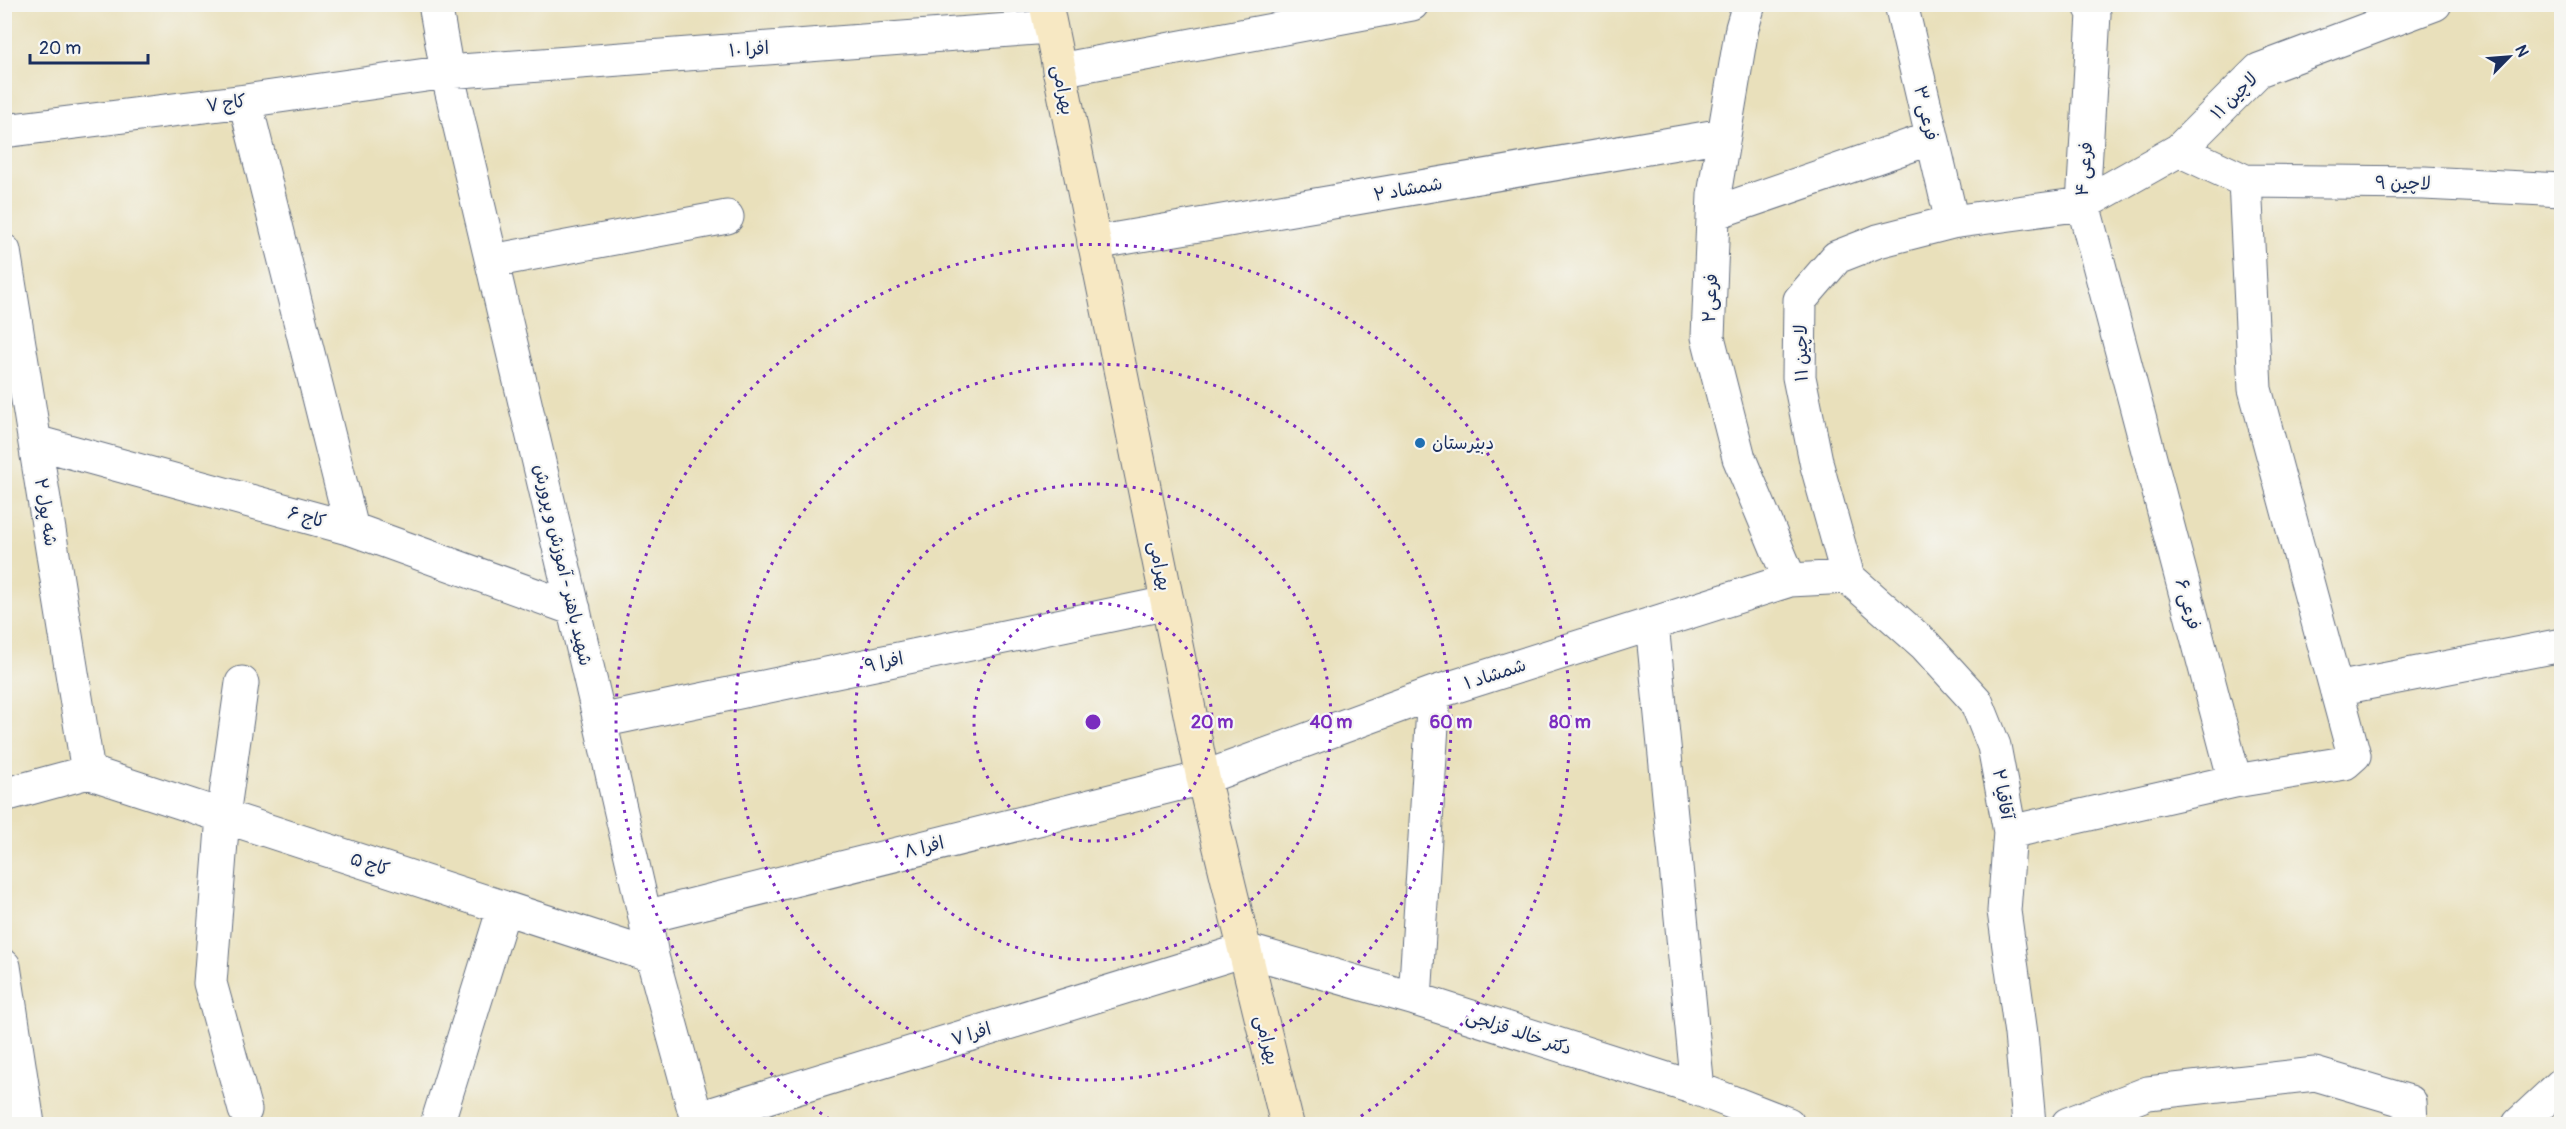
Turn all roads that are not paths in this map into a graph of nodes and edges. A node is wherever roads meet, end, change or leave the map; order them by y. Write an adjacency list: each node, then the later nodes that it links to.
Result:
1 (435, 4): 9 (street, شهید باهنر - آموزش و پرورش)
2 (1412, 4): 8 (street)
3 (1749, 4): 12 (street, فرعی۲)
4 (1901, 4): 13 (street, فرعی ۳)
5 (2089, 4): 17 (street, فرعی ۴)
6 (2435, 4): 14 (street, لاچین ۱۱)
7 (1048, 16): 8 (street, بهرامی); 9 (street, افرا ۱۰)
8 (1059, 70): 21 (street, بهرامی)
9 (447, 72): 10 (street, کاج ۷); 23 (street, شهید باهنر - آموزش و پرورش)
10 (245, 101): 11 (street, کاج ۷); 25 (street)
11 (4, 131)
12 (1723, 135): 18 (street, فرعی۲); 21 (street, شمشاد ۲)
13 (1932, 138): 18 (street); 20 (street, فرعی ۳)
14 (2179, 150): 15 (street); 17 (street, لاچین ۱۱)
15 (2245, 181): 16 (street, لاچین ۹); 33 (street)
16 (2562, 190)
17 (2083, 204): 20 (street, فرعی ۴); 38 (street, فرعی ۶)
18 (1714, 213): 27 (street, فرعی۲)
19 (727, 217): 23 (street)
20 (1952, 222): 26 (street, لاچین ۱۱)
21 (1094, 243): 28 (street, بهرامی)
22 (4, 251): 24 (street, شه پول ۲)
23 (492, 261): 29 (street, شهید باهنر - آموزش و پرورش)
24 (35, 442): 25 (street, کاج ۶); 36 (street, شه پول ۲)
25 (352, 529): 29 (street, کاج ۶)
26 (1848, 577): 27 (street); 41 (street, آقاقیا ۲)
27 (1790, 580): 30 (street, شمشاد ۱)
28 (1168, 603): 35 (street, افرا ۹); 37 (street, بهرامی)
29 (574, 609): 35 (street, شهید باهنر - آموزش و پرورش)
30 (1652, 624): 34 (street, شمشاد ۱); 49 (street)
31 (2562, 645): 33 (street)
32 (242, 683): 40 (street)
33 (2336, 689): 38 (street)
34 (1434, 693): 37 (street, شمشاد ۱); 47 (street)
35 (600, 721): 43 (street, شهید باهنر - آموزش و پرورش)
36 (88, 772): 39 (street); 40 (street, کاج ۵)
37 (1203, 778): 43 (street, افرا ۸); 44 (street, بهرامی)
38 (2235, 781): 41 (street)
39 (4, 795)
40 (223, 816): 42 (street, کاج ۵); 50 (street)
41 (2010, 832): 56 (street, آقاقیا ۲)
42 (504, 908): 45 (street, کاج ۵); 53 (street)
43 (645, 916): 45 (street, شهید باهنر - آموزش و پرورش)
44 (1245, 950): 47 (street, دکتر خالد قزلجی); 51 (street, افرا ۷); 54 (street, بهرامی)
45 (652, 956): 51 (street, شهید باهنر - آموزش و پرورش)
46 (4, 966): 52 (street)
47 (1415, 999): 49 (street, دکتر خالد قزلجی)
48 (2562, 1084): 59 (street)
49 (1698, 1089): 55 (street, دکتر خالد قزلجی)
50 (245, 1110)
51 (697, 1122)
52 (28, 1125)
53 (436, 1125)
54 (1287, 1125)
55 (1788, 1125)
56 (2029, 1125)
57 (2068, 1125): 58 (street)
58 (2411, 1125)
59 (2519, 1125)

